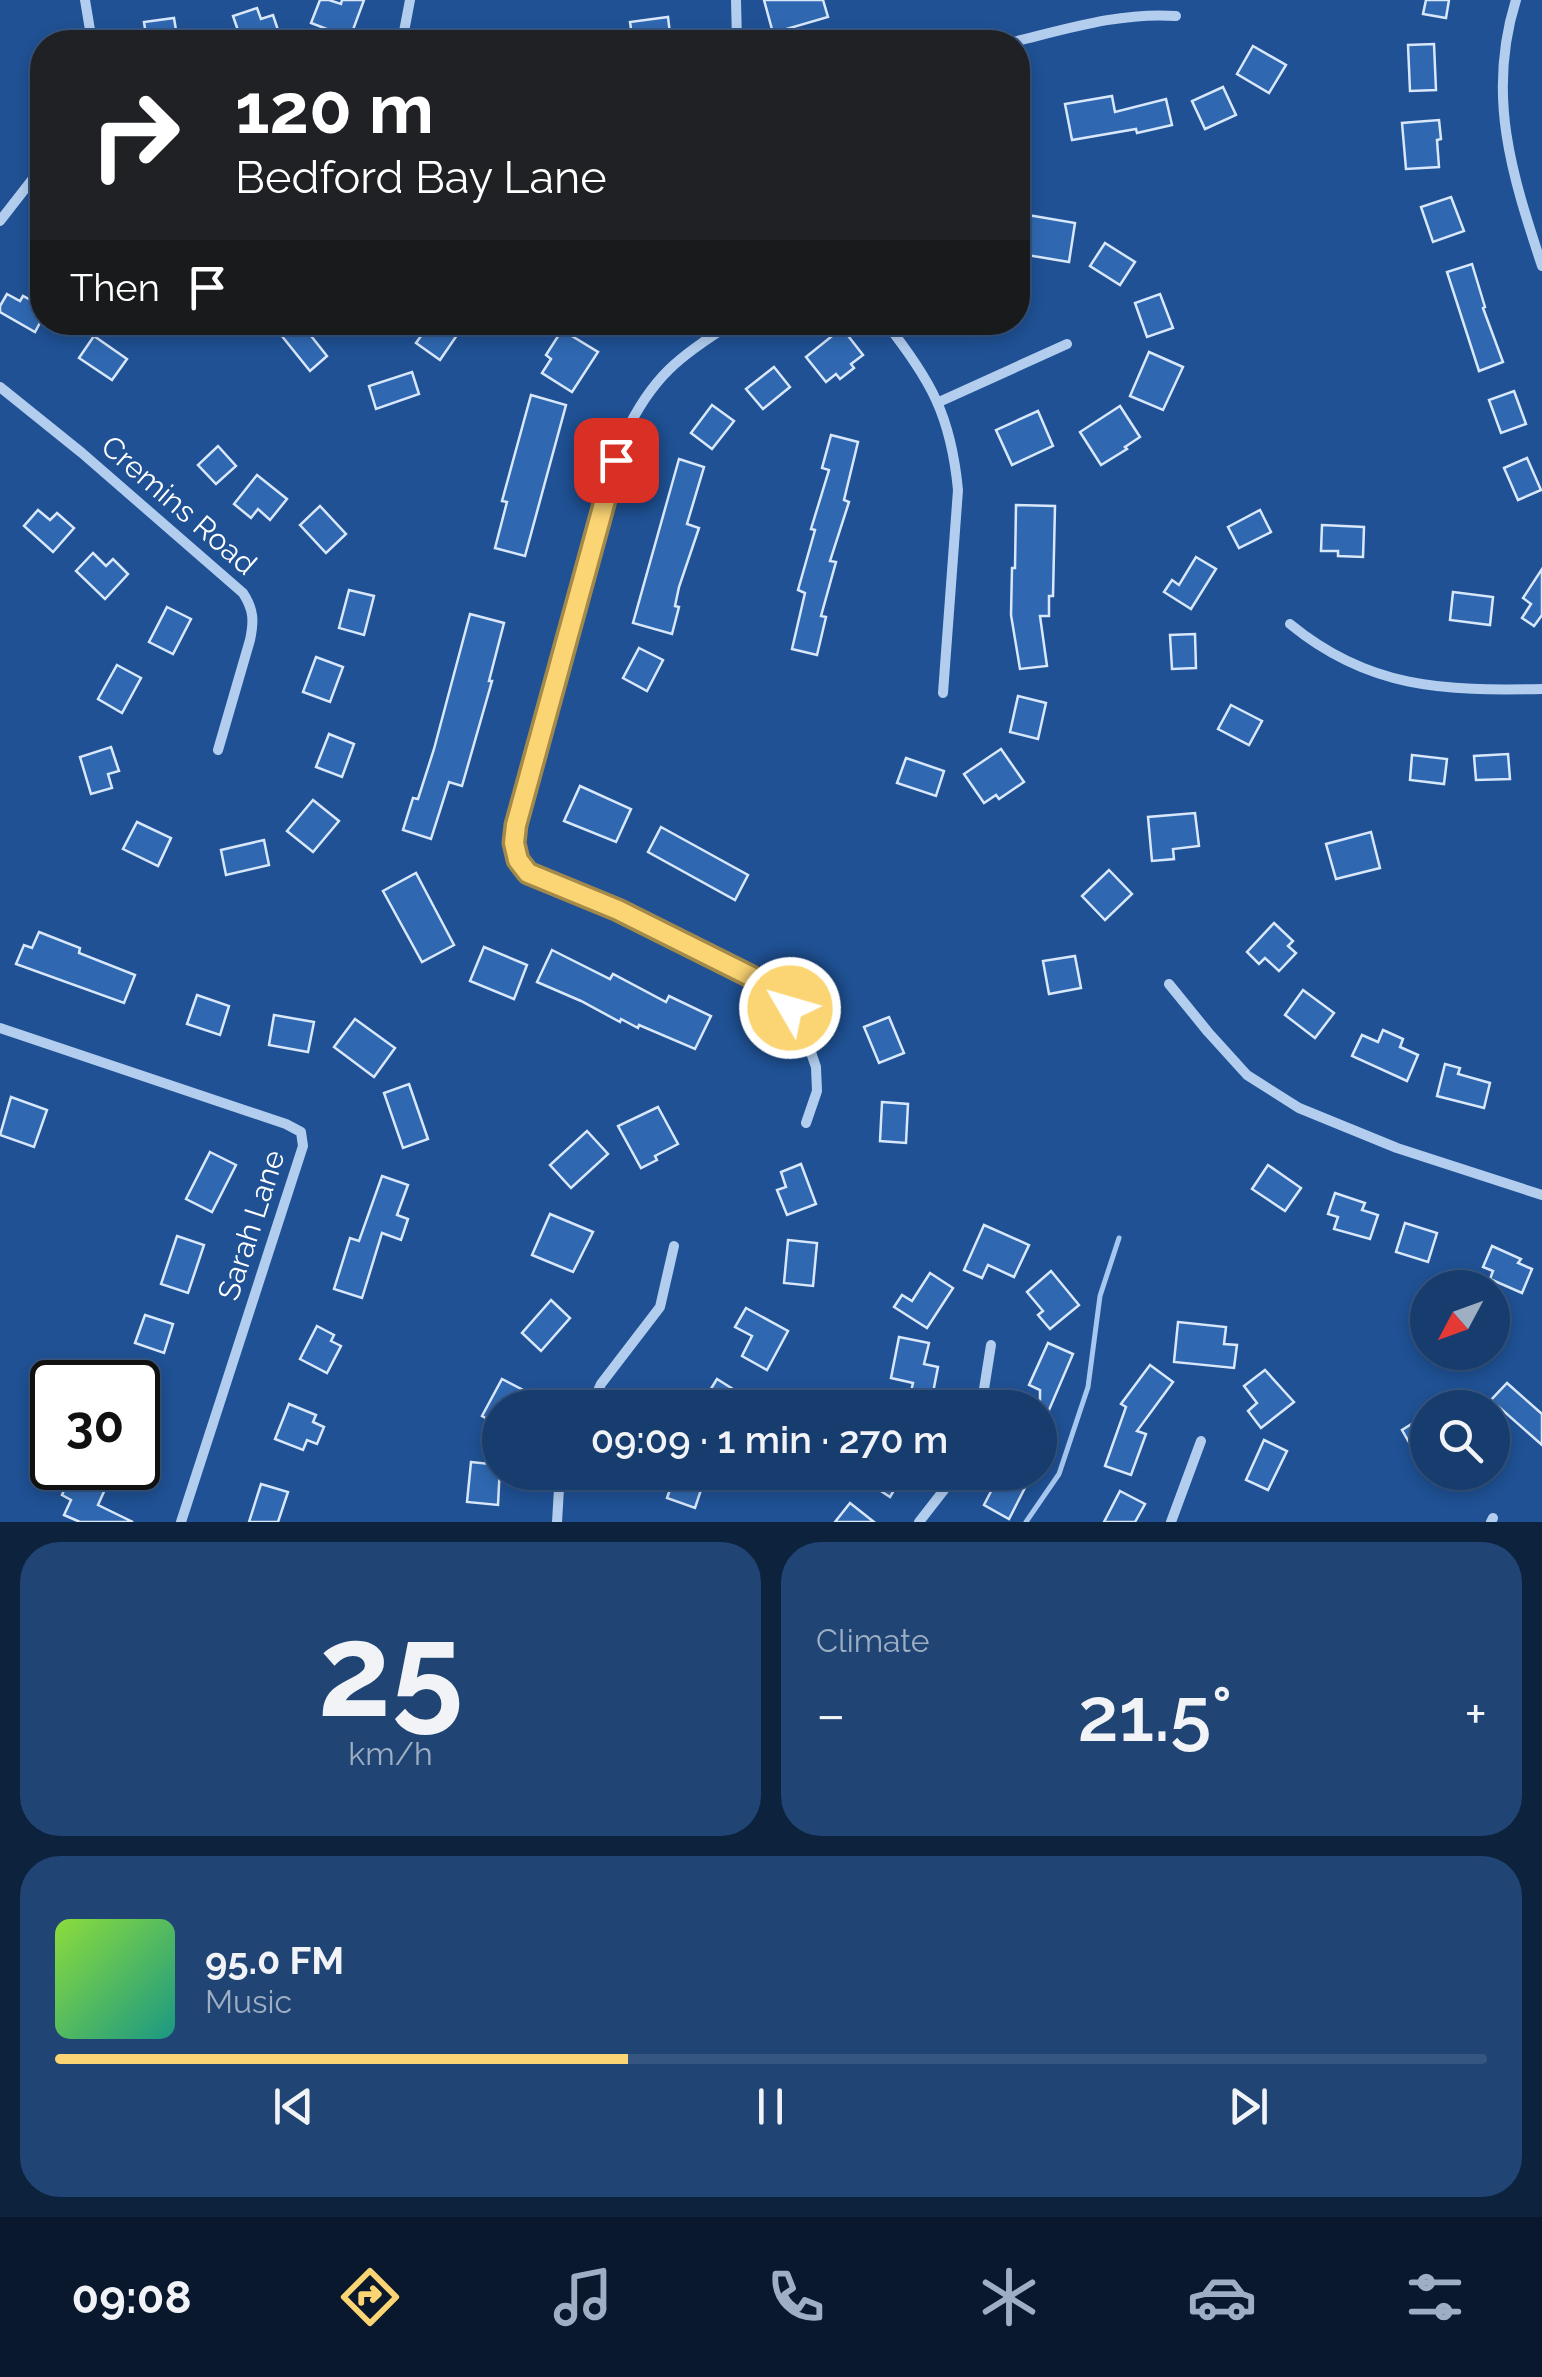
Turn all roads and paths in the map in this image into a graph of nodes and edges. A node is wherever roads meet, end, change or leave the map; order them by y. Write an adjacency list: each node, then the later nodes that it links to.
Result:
1 (85, 0): 6 (street)
2 (410, 0): 7 (street)
3 (736, 0): 8 (street)
4 (1516, 0): 12 (street)
5 (1176, 16): 9 (street)
6 (90, 30)
7 (404, 30)
8 (736, 30)
9 (1030, 38)
10 (30, 182): 11 (street)
11 (0, 220)
12 (1542, 266)
13 (713, 335): 24 (street)
14 (895, 335): 17 (street)
15 (1066, 344): 17 (street)
16 (0, 388): 21 (street, Cremins Road)
17 (939, 402): 20 (street)
18 (1290, 624): 19 (street)
19 (1542, 690)
20 (942, 693)
21 (218, 750)
22 (1169, 984): 25 (street)
23 (0, 1028): 33 (street, Sarah Lane)
24 (806, 1123)
25 (1542, 1195)
26 (674, 1246): 28 (street)
27 (991, 1346): 29 (street)
28 (598, 1390)
29 (984, 1390)
30 (1201, 1441): 36 (street)
31 (559, 1490): 34 (street)
32 (944, 1490): 35 (street)
33 (181, 1522)
34 (558, 1522)
35 (918, 1522)
36 (1171, 1522)

